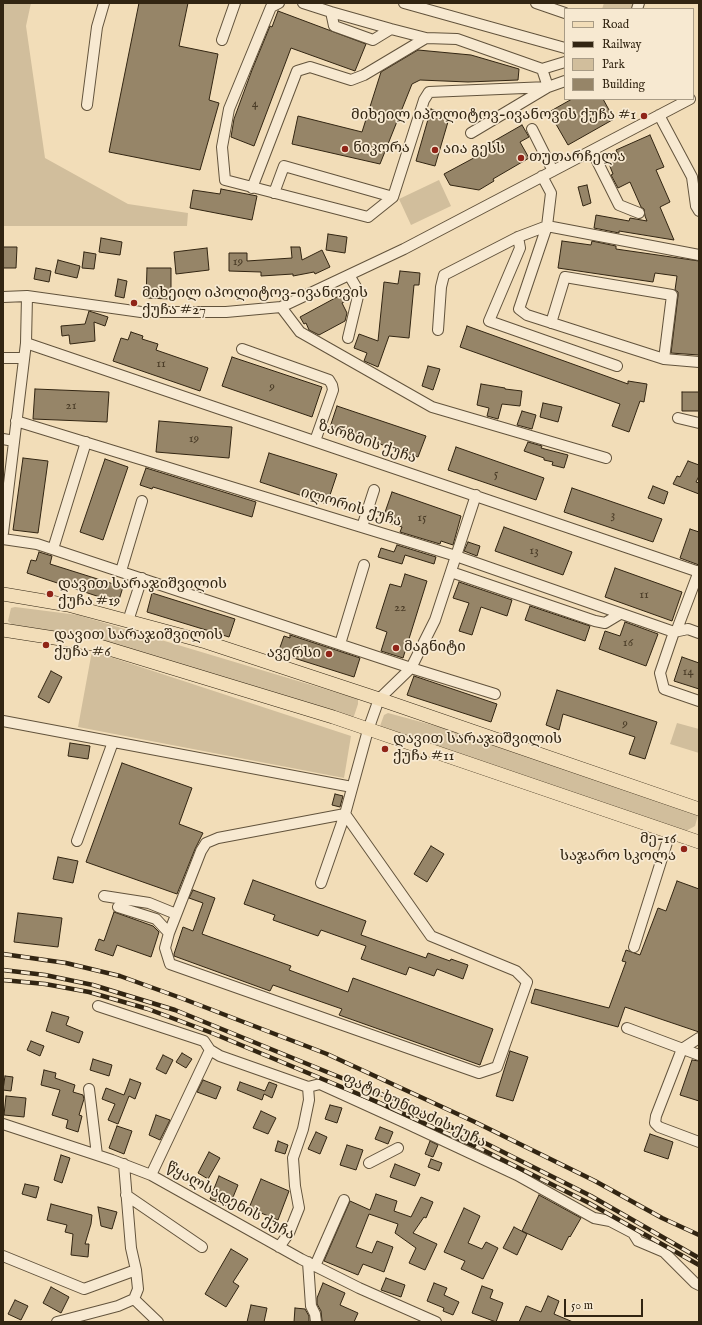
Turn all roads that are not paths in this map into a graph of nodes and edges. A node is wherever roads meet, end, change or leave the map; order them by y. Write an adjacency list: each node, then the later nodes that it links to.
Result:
1 (104, 3): 19 (street)
2 (235, 3): 11 (street)
3 (279, 3): 27 (street)
4 (303, 3): 7 (street)
5 (404, 3): 12 (street)
6 (536, 3): 8 (street)
7 (331, 12): 9 (street); 9 (street)
8 (564, 13)
9 (391, 30): 10 (street)
10 (426, 38): 14 (street); 27 (street)
11 (222, 40)
12 (564, 48)
13 (564, 62): 14 (street)
14 (542, 69): 16 (street)
15 (564, 81): 16 (street)
16 (548, 87): 23 (street); 29 (street)
17 (668, 100): 20 (street)
18 (688, 100): 20 (street)
19 (87, 105)
20 (673, 108): 21 (street)
21 (659, 115): 24 (street); 30 (street)
22 (532, 129): 25 (street)
23 (471, 133)
24 (592, 152): 25 (street); 31 (street)
25 (553, 171): 26 (street)
26 (542, 176): 32 (street); 35 (street)
27 (252, 188): 28 (street)
28 (274, 193): 29 (street); 29 (street)
29 (393, 197)
30 (699, 211)
31 (639, 213)
32 (547, 226): 33 (street); 34 (street); 39 (street)
33 (518, 237): 40 (street); 48 (street)
34 (699, 255)
35 (349, 275): 38 (street); 41 (street)
36 (27, 296): 37 (street); 38 (street); 42 (street)
37 (3, 297)
38 (281, 307): 56 (street)
39 (551, 323): 46 (street); 46 (street)
40 (438, 330)
41 (348, 338)
42 (26, 343): 45 (street); 54 (street, ზარზმის ქუჩა)
43 (242, 349): 54 (street)
44 (3, 358): 45 (street)
45 (24, 358): 50 (street)
46 (664, 359): 47 (street)
47 (699, 362)
48 (617, 366)
49 (678, 418): 51 (street)
50 (16, 421): 53 (street); 55 (street, ილორის ქუჩა)
51 (699, 423)
52 (3, 439): 53 (street)
53 (14, 441): 61 (street)
54 (315, 441): 58 (street, ზარზმის ქუჩა)
55 (86, 442): 60 (street, ილორის ქუჩა); 63 (street)
56 (606, 458)
57 (374, 490): 60 (street)
58 (476, 495): 64 (street); 68 (street, ზარზმის ქუჩა)
59 (142, 501): 66 (street)
60 (362, 527): 64 (street, ილორის ქუჩა)
61 (3, 533)
62 (3, 539): 63 (street)
63 (53, 549): 66 (street)
64 (456, 556): 67 (street); 71 (street, ილორის ქუჩა)
65 (364, 565): 76 (street)
66 (120, 571): 69 (street)
67 (451, 572): 71 (street); 77 (street)
68 (699, 572): 74 (street)
69 (142, 578): 72 (street); 76 (street)
70 (3, 594): 72 (main road)
71 (620, 614): 74 (street, ილორის ქუჩა)
72 (128, 621): 79 (main road)
73 (3, 630): 82 (main road)
74 (675, 632): 75 (street, ილორის ქუჩა); 80 (street)
75 (699, 633)
76 (340, 644): 77 (street)
77 (411, 668): 78 (street); 79 (street)
78 (495, 694)
79 (379, 699): 82 (street); 85 (main road)
80 (699, 701)
81 (3, 721): 83 (street)
82 (368, 730): 84 (street); 87 (main road)
83 (113, 742): 84 (street); 89 (street)
84 (352, 787): 86 (street)
85 (699, 809)
86 (345, 814): 90 (street); 93 (street); 94 (street)
87 (670, 833): 88 (main road); 95 (street)
88 (696, 838)
89 (77, 841)
90 (322, 884)
91 (104, 896): 93 (street)
92 (118, 907): 94 (street)
93 (176, 914): 94 (street)
94 (169, 933)
95 (634, 947)
96 (98, 1006): 100 (street, ფატი ხუნდაძის ქუჩა)
97 (627, 1028): 99 (street)
98 (699, 1038): 99 (street)
99 (682, 1049): 101 (street); 105 (street)
100 (210, 1050): 102 (street, ფატი ხუნდაძის ქუჩა); 110 (street)
101 (699, 1055)
102 (308, 1087): 113 (street); 118 (street, ფატი ხუნდაძის ქუჩა)
103 (90, 1089): 107 (street)
104 (3, 1124): 107 (street, წყალსადენის ქუჩა)
105 (699, 1142)
106 (398, 1148): 108 (street)
107 (97, 1155): 109 (street, წყალსადენის ქუჩა)
108 (369, 1163)
109 (124, 1164): 110 (street, წყალსადენის ქუჩა); 111 (street)
110 (151, 1175): 113 (street, წყალსადენის ქუჩა)
111 (126, 1195): 114 (street); 117 (street)
112 (344, 1200): 116 (street)
113 (279, 1247): 116 (street, წყალსადენის ქუჩა)
114 (202, 1248)
115 (3, 1256): 117 (street)
116 (312, 1264): 122 (street); 123 (street, წყალსადენის ქუჩა)
117 (136, 1270): 119 (street)
118 (699, 1285)
119 (134, 1299): 120 (street); 121 (street)
120 (57, 1322)
121 (158, 1322)
122 (316, 1322)
123 (434, 1322)

